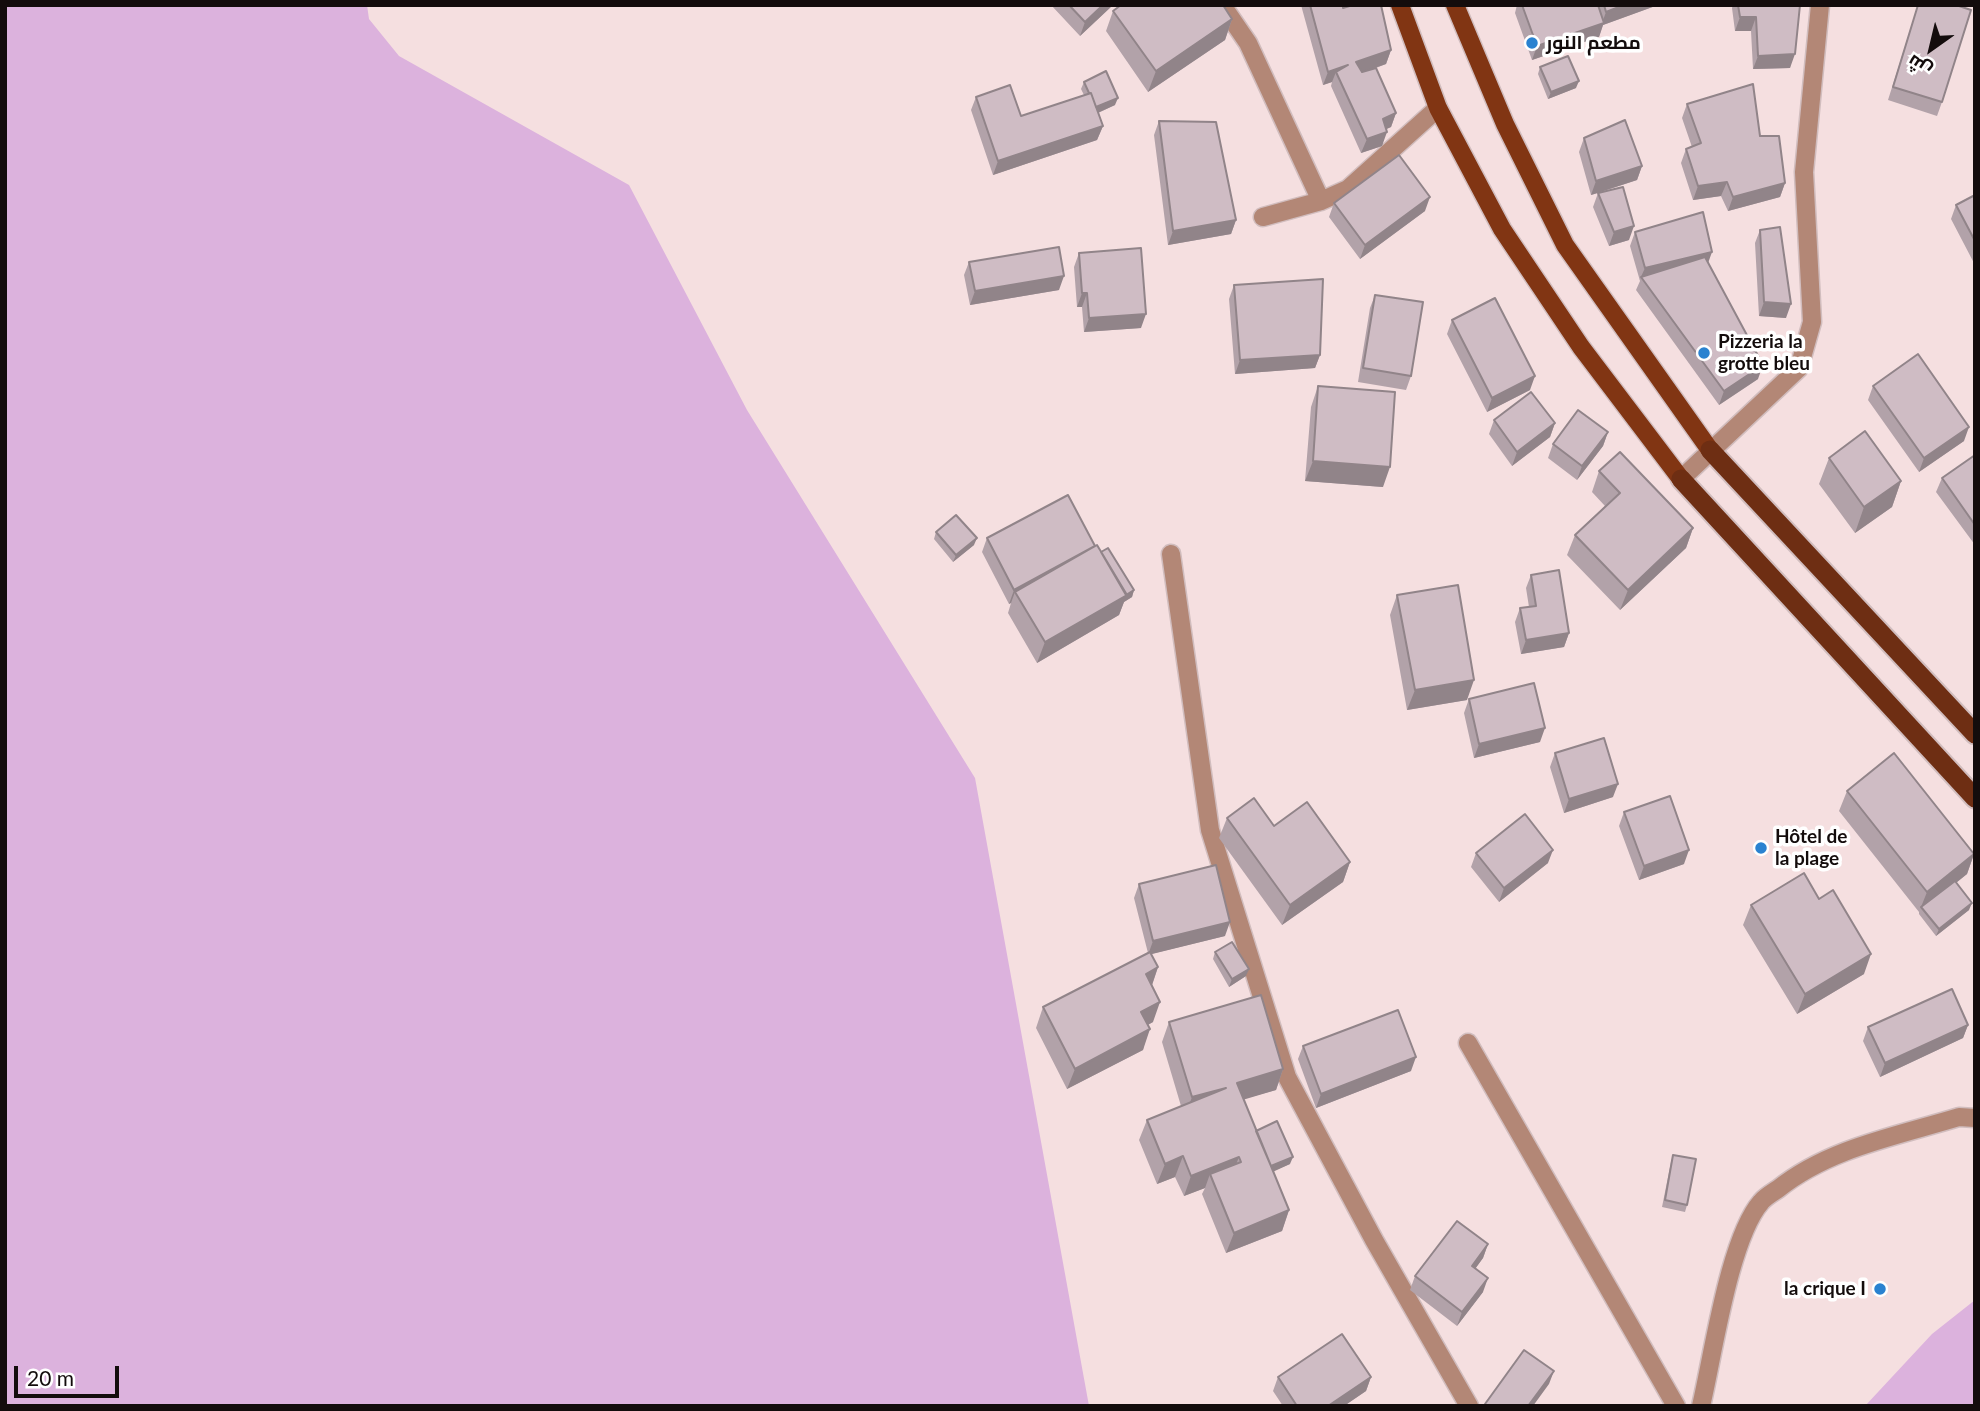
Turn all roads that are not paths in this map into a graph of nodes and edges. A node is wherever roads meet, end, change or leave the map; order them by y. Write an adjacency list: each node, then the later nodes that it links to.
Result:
1 (1222, 5): 6 (street)
2 (1400, 5): 5 (main road)
3 (1455, 5): 8 (main road)
4 (1820, 5): 8 (street)
5 (1438, 108): 6 (street); 9 (main road)
6 (1321, 201): 7 (street)
7 (1263, 217)
8 (1710, 450): 9 (street); 11 (highway)
9 (1681, 479): 12 (highway)
10 (1171, 554): 15 (street)
11 (1975, 734)
12 (1975, 798)
13 (1468, 1043): 16 (street)
14 (1975, 1118): 17 (street)
15 (1469, 1406)
16 (1676, 1406)
17 (1701, 1406)

